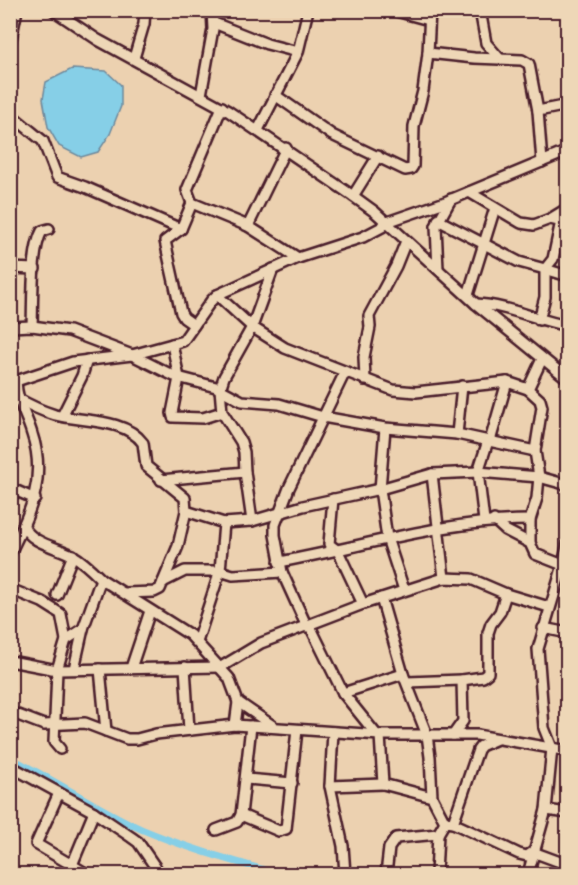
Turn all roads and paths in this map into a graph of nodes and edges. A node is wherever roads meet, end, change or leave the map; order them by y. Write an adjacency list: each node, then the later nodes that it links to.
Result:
1 (17, 10): 10 (street)
2 (52, 10): 14 (street)
3 (145, 10): 14 (street)
4 (212, 10): 9 (street)
5 (308, 10): 12 (street)
6 (392, 10): 8 (street)
7 (480, 10): 15 (street)
8 (430, 15): 13 (street)
9 (214, 23): 12 (street); 17 (street)
10 (12, 26): 11 (street)
11 (10, 44)
12 (298, 52): 16 (street)
13 (429, 53): 15 (street); 25 (street)
14 (134, 58): 17 (street)
15 (500, 59): 20 (street)
16 (275, 95): 22 (street); 25 (street)
17 (201, 96): 19 (street)
18 (567, 105): 20 (street)
19 (222, 107): 22 (street); 30 (street)
20 (538, 111): 26 (street)
21 (10, 114): 39 (street)
22 (258, 130): 23 (street)
23 (286, 148): 28 (street); 37 (street)
24 (567, 151): 26 (street)
25 (378, 156): 28 (street)
26 (542, 162): 27 (street)
27 (469, 192): 29 (street); 31 (street)
28 (353, 196): 36 (street)
29 (452, 199): 34 (street); 36 (street)
30 (192, 203): 37 (street); 39 (street)
31 (495, 208): 33 (street); 41 (street)
32 (567, 208): 33 (street)
33 (550, 219): 35 (street)
34 (438, 220): 41 (street); 46 (street)
35 (564, 222): 47 (street)
36 (386, 223): 40 (street); 42 (street)
37 (248, 226): 42 (street)
38 (49, 229): 44 (street)
39 (181, 229): 53 (street)
40 (406, 241): 46 (street); 65 (street)
41 (484, 242): 47 (street); 50 (street)
42 (298, 258): 45 (street)
43 (10, 268): 44 (street)
44 (35, 269): 54 (street)
45 (273, 269): 49 (street); 57 (street)
46 (438, 269): 50 (street)
47 (545, 269): 48 (street); 52 (street)
48 (567, 276)
49 (218, 295): 53 (street); 57 (street)
50 (468, 296): 51 (street)
51 (476, 304): 52 (street); 60 (street)
52 (539, 320): 55 (street)
53 (194, 325): 58 (street)
54 (32, 326): 56 (street); 59 (street)
55 (567, 326)
56 (10, 327)
57 (252, 327): 62 (street); 69 (street)
58 (172, 344): 59 (street); 63 (street)
59 (132, 355): 61 (street); 63 (street)
60 (542, 359): 64 (street); 70 (street)
61 (87, 360): 66 (street); 73 (street)
62 (345, 372): 65 (street); 74 (street)
63 (179, 378): 69 (street); 72 (street)
64 (567, 379)
65 (365, 380): 68 (street)
66 (13, 382): 71 (street)
67 (507, 382): 68 (street); 70 (street); 77 (street)
68 (462, 386): 76 (street)
69 (220, 389): 72 (street); 74 (street)
70 (528, 389): 78 (street)
71 (16, 398): 73 (street); 87 (street)
72 (222, 412): 79 (street)
73 (62, 416): 83 (street)
74 (323, 417): 75 (street); 90 (street)
75 (385, 428): 76 (street); 86 (street)
76 (457, 434): 77 (street)
77 (489, 441): 78 (street); 80 (street)
78 (535, 451): 82 (street)
79 (245, 472): 83 (street); 92 (street)
80 (478, 472): 81 (street); 82 (street); 93 (street)
81 (432, 474): 86 (street); 96 (street)
82 (539, 477): 84 (street); 91 (street)
83 (161, 480): 89 (street)
84 (567, 484)
85 (10, 488): 87 (street)
86 (380, 489): 88 (street); 97 (street)
87 (35, 499): 95 (street)
88 (333, 499): 90 (street); 100 (street)
89 (186, 511): 94 (street); 109 (street)
90 (279, 512): 92 (street); 103 (street)
91 (530, 520): 93 (street); 99 (street)
92 (252, 521): 94 (street)
93 (489, 521): 96 (street); 99 (street)
94 (224, 523): 105 (street)
95 (24, 526): 101 (street); 102 (street)
96 (440, 530): 97 (street); 107 (street)
97 (387, 538): 100 (street); 113 (street)
98 (567, 542): 104 (street)
99 (530, 543): 104 (street)
100 (338, 551): 103 (street); 118 (street)
101 (10, 553)
102 (73, 555): 108 (street); 116 (street)
103 (279, 562): 106 (street)
104 (563, 565): 110 (street)
105 (220, 572): 106 (street); 109 (street); 126 (street)
106 (282, 572): 121 (street)
107 (444, 578): 113 (street); 115 (street)
108 (101, 579): 114 (street); 123 (street)
109 (163, 582): 114 (street)
110 (557, 583): 111 (street); 119 (street)
111 (567, 586)
112 (10, 589): 125 (street)
113 (404, 590): 117 (street)
114 (125, 593): 120 (street)
115 (506, 594): 119 (street); 135 (street)
116 (57, 595)
117 (381, 598): 118 (street); 134 (street)
118 (363, 604): 121 (street)
119 (549, 607): 122 (street)
120 (150, 611): 126 (street); 130 (street)
121 (308, 626): 129 (street); 136 (street)
122 (543, 628): 124 (street); 143 (street)
123 (83, 629): 125 (street); 131 (street)
124 (567, 633)
125 (66, 640): 133 (street)
126 (196, 642): 129 (street)
127 (10, 661): 133 (street)
128 (185, 667): 129 (street); 130 (street); 144 (street)
129 (221, 667): 137 (street)
130 (131, 668): 132 (street)
131 (74, 669): 132 (street); 133 (street)
132 (100, 669): 146 (street)
133 (57, 670): 140 (street)
134 (405, 678): 135 (street); 136 (street); 149 (street)
135 (462, 680): 150 (street)
136 (343, 693): 148 (street)
137 (238, 702): 139 (street); 142 (street)
138 (10, 712): 140 (street)
139 (234, 724): 141 (street); 144 (street)
140 (55, 725): 146 (street); 154 (street)
141 (251, 726): 142 (street); 157 (street)
142 (274, 727): 145 (street)
143 (544, 728): 152 (street); 153 (street)
144 (189, 730): 146 (street)
145 (297, 730): 147 (street); 158 (street)
146 (106, 731)
147 (333, 732): 148 (street); 160 (street)
148 (378, 734): 149 (street); 159 (street)
149 (427, 735): 150 (street); 162 (street)
150 (453, 735): 151 (street)
151 (499, 738): 152 (street); 167 (street)
152 (537, 745): 153 (street)
153 (552, 748): 155 (street); 163 (street)
154 (60, 749)
155 (567, 751)
156 (10, 766): 161 (street)
157 (246, 779): 158 (street); 166 (street)
158 (292, 783): 166 (street)
159 (383, 784): 160 (street); 162 (street)
160 (330, 786): 175 (street)
161 (59, 793): 164 (street); 171 (street)
162 (432, 796): 167 (street)
163 (546, 810): 165 (street); 170 (street)
164 (94, 812): 171 (street); 174 (street)
165 (567, 813)
166 (241, 815): 168 (street)
167 (449, 822): 169 (street); 170 (street)
168 (216, 830)
169 (438, 834): 176 (street); 177 (street)
170 (533, 852): 172 (street); 178 (street)
171 (72, 865): 173 (street)
172 (567, 865)
173 (87, 874)
174 (160, 874)
175 (345, 874)
176 (386, 874)
177 (436, 874)
178 (528, 874)

